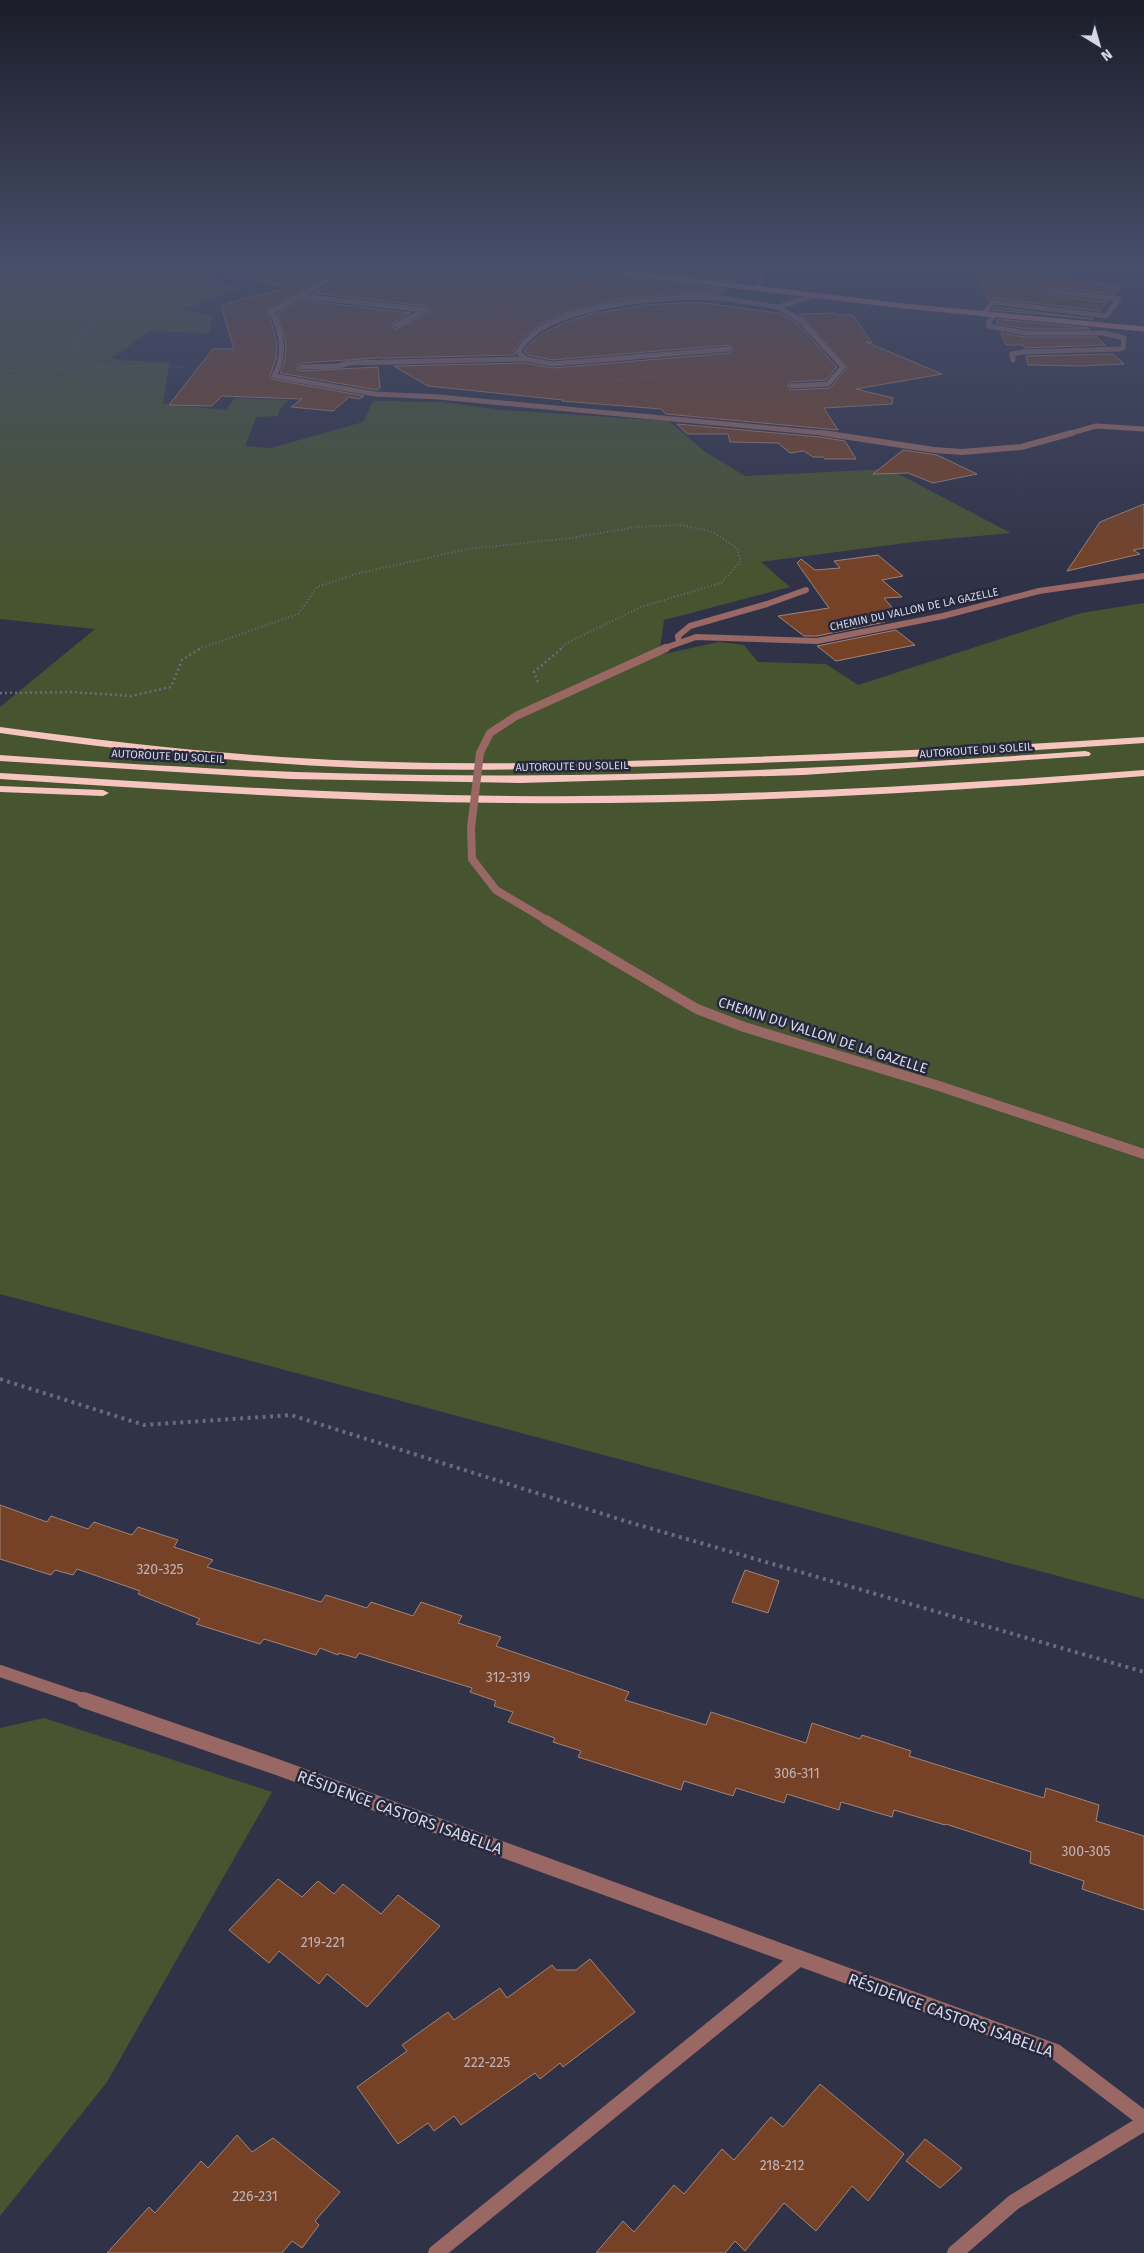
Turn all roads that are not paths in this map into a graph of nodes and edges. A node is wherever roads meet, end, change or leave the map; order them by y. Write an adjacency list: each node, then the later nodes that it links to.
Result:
1 (279, 369): 4 (street)
2 (841, 369): 3 (street)
3 (792, 386)
4 (1144, 429)
5 (1144, 576): 7 (street, CHEMIN DU VALLON DE LA GAZELLE)
6 (806, 590): 7 (street)
7 (679, 642): 16 (street, CHEMIN DU VALLON DE LA GAZELLE, bridge)
8 (0, 730): 9 (highway)
9 (1144, 740)
10 (1144, 750): 11 (highway, AUTOROUTE DU SOLEIL)
11 (0, 758)
12 (1144, 773): 15 (highway)
13 (0, 776): 15 (highway)
14 (0, 789): 15 (highway)
15 (419, 798)
16 (1144, 1154)
17 (0, 1671): 18 (street, RÉSIDENCE CASTORS ISABELLA)
18 (798, 1959): 19 (street, RÉSIDENCE CASTORS ISABELLA); 21 (street)
19 (1144, 2119)
20 (1144, 2123): 22 (street)
21 (436, 2253)
22 (955, 2253)

